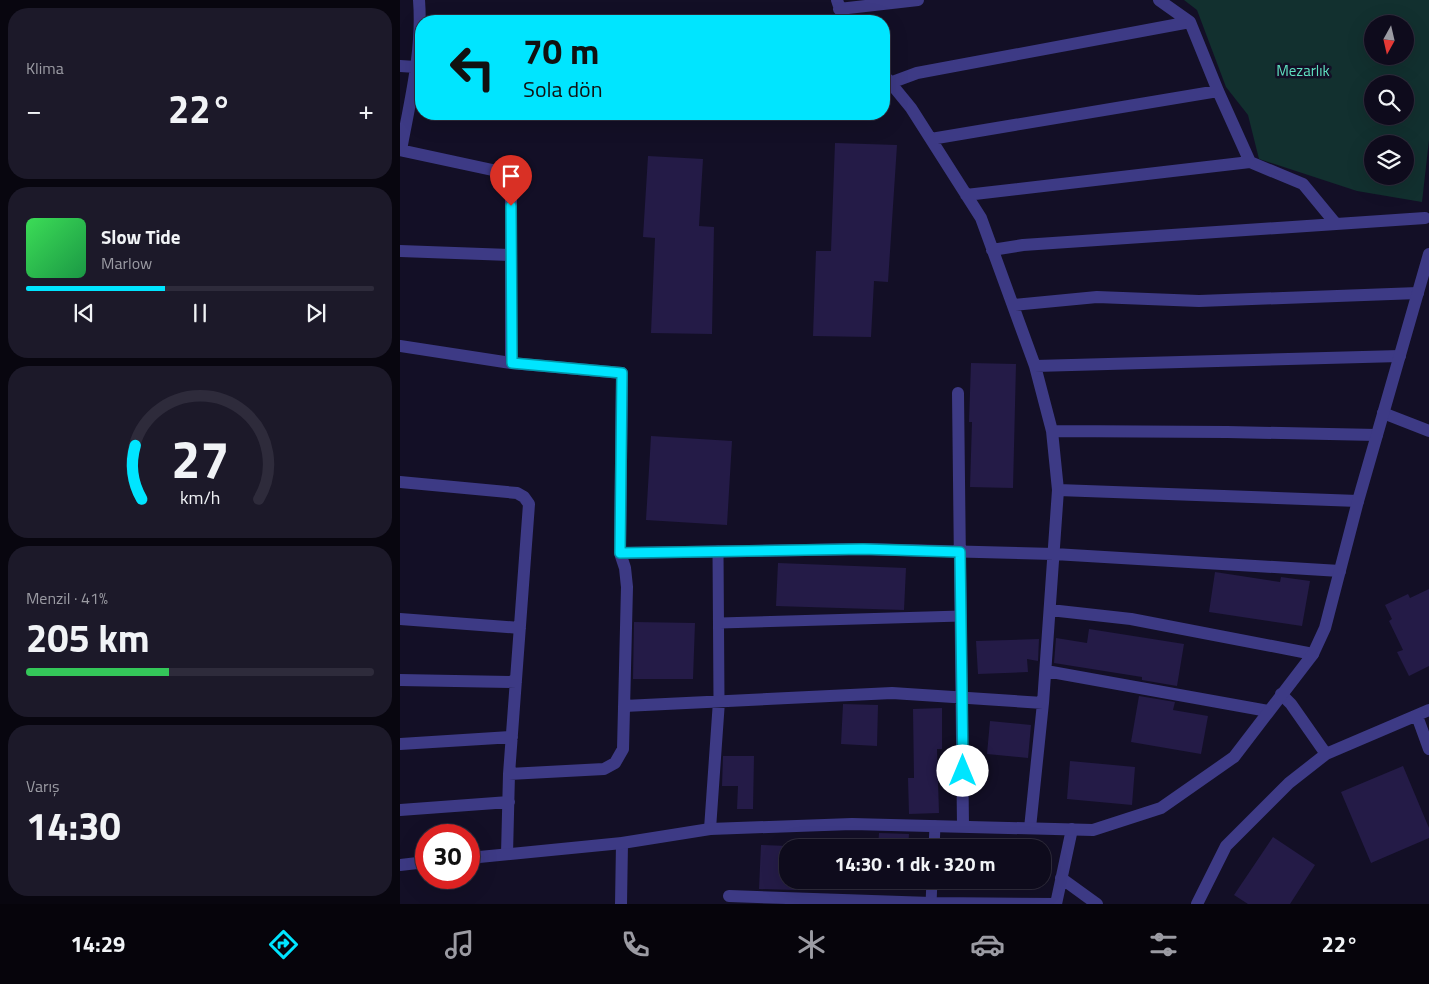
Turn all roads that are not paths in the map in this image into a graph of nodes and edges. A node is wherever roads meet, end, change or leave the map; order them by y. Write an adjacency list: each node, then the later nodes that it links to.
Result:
1 (419, 0): 5 (street)
2 (918, 0): 4 (street)
3 (1159, 0): 6 (street)
4 (838, 4)
5 (420, 15)
6 (1190, 22): 10 (street); 12 (street)
7 (400, 66): 8 (street)
8 (415, 67)
9 (415, 73): 14 (street)
10 (890, 78)
11 (890, 83): 13 (street)
12 (1218, 91): 13 (street); 15 (street)
13 (930, 139): 16 (street)
14 (401, 150): 22 (street)
15 (1250, 162): 16 (street); 18 (street)
16 (966, 195): 19 (street)
17 (1425, 218): 18 (street)
18 (1336, 224): 19 (street)
19 (992, 250): 24 (street)
20 (400, 251): 22 (street)
21 (1429, 254): 23 (street)
22 (511, 255): 27 (street)
23 (1418, 293): 24 (street); 26 (street)
24 (1013, 305): 28 (street)
25 (400, 346): 27 (street)
26 (1400, 356): 28 (street); 30 (street)
27 (512, 363): 39 (street)
28 (1035, 366): 31 (street)
29 (958, 393): 38 (street)
30 (1383, 413): 32 (street); 33 (street)
31 (1052, 431): 33 (street); 35 (street)
32 (1429, 432)
33 (1377, 435): 36 (street)
34 (400, 482): 46 (street)
35 (1058, 490): 36 (street); 40 (street)
36 (1358, 501): 41 (street)
37 (718, 551): 38 (street); 39 (street); 45 (lane)
38 (960, 552): 40 (street); 43 (street)
39 (620, 553): 55 (street)
40 (1054, 554): 41 (street); 42 (street)
41 (1340, 571): 47 (street)
42 (1050, 610): 47 (street); 48 (street)
43 (961, 616): 45 (lane); 52 (street)
44 (400, 619): 46 (street)
45 (720, 623): 53 (lane)
46 (520, 628): 50 (street)
47 (1313, 654): 51 (street)
48 (1046, 671): 54 (street); 57 (street)
49 (400, 680): 50 (street)
50 (516, 682): 59 (street)
51 (1281, 694): 57 (street); 62 (street)
52 (962, 697): 53 (street); 54 (street); 67 (street)
53 (718, 701): 55 (street); 69 (street)
54 (1043, 702): 68 (street)
55 (624, 706): 63 (street)
56 (1429, 710): 58 (street)
57 (1268, 711): 70 (street)
58 (1417, 716): 61 (street); 62 (street)
59 (512, 737): 60 (street); 63 (street)
60 (400, 744)
61 (1429, 749)
62 (1326, 754): 84 (street)
63 (510, 774): 64 (street)
64 (508, 802): 65 (street); 73 (street)
65 (400, 810)
66 (935, 826): 67 (street); 69 (street); 71 (lane)
67 (963, 826): 68 (street)
68 (1030, 828): 70 (street)
69 (710, 829): 72 (street)
70 (1072, 829): 77 (street)
71 (934, 839)
72 (622, 843): 73 (street); 80 (street)
73 (507, 854): 74 (street)
74 (480, 857)
75 (415, 863): 76 (street)
76 (400, 865)
77 (1061, 878): 82 (street); 83 (street)
78 (932, 889): 81 (lane)
79 (729, 896): 81 (street)
80 (621, 904)
81 (931, 904): 82 (street)
82 (1056, 904)
83 (1097, 904)
84 (1197, 904)

